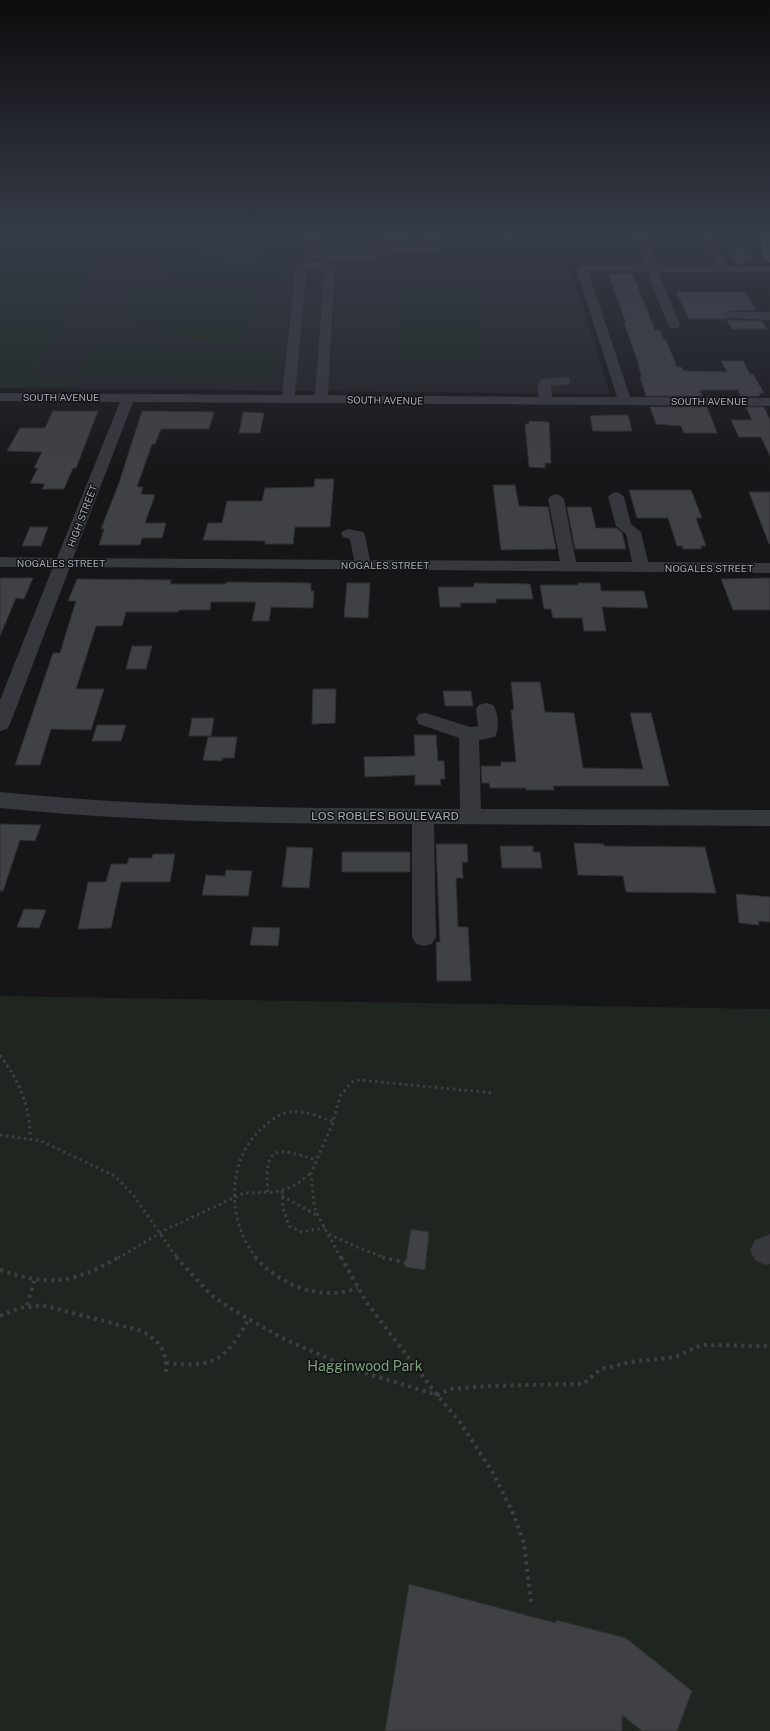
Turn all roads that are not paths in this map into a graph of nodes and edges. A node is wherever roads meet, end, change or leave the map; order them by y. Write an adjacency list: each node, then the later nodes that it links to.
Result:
1 (297, 315): 8 (street)
2 (327, 315): 9 (street)
3 (596, 315): 16 (street)
4 (670, 315): 7 (street)
5 (731, 316): 6 (street)
6 (770, 316)
7 (674, 325)
8 (291, 378): 9 (street); 13 (street)
9 (322, 378): 14 (street)
10 (564, 380): 15 (street)
11 (0, 397): 12 (street, SOUTH AVENUE)
12 (128, 398): 13 (street, SOUTH AVENUE); 22 (street, HIGH STREET)
13 (288, 399): 14 (street, SOUTH AVENUE)
14 (321, 399): 15 (street, SOUTH AVENUE)
15 (546, 401): 16 (street, SOUTH AVENUE)
16 (625, 401): 17 (street, SOUTH AVENUE)
17 (770, 402)
18 (616, 497): 25 (street)
19 (556, 499): 24 (street)
20 (349, 534): 23 (street)
21 (0, 562): 22 (street, NOGALES STREET)
22 (63, 563): 23 (street, NOGALES STREET); 29 (street, HIGH STREET)
23 (362, 565): 24 (street, NOGALES STREET)
24 (569, 567): 25 (street, NOGALES STREET)
25 (641, 567): 26 (street, NOGALES STREET)
26 (770, 568)
27 (486, 709): 30 (street)
28 (426, 719): 30 (street)
29 (0, 724)
30 (469, 734): 33 (street)
31 (0, 800): 32 (street, LOS ROBLES BOULEVARD)
32 (422, 816): 33 (street, LOS ROBLES BOULEVARD); 35 (street)
33 (471, 817): 34 (street, LOS ROBLES BOULEVARD)
34 (770, 818)
35 (424, 936)

